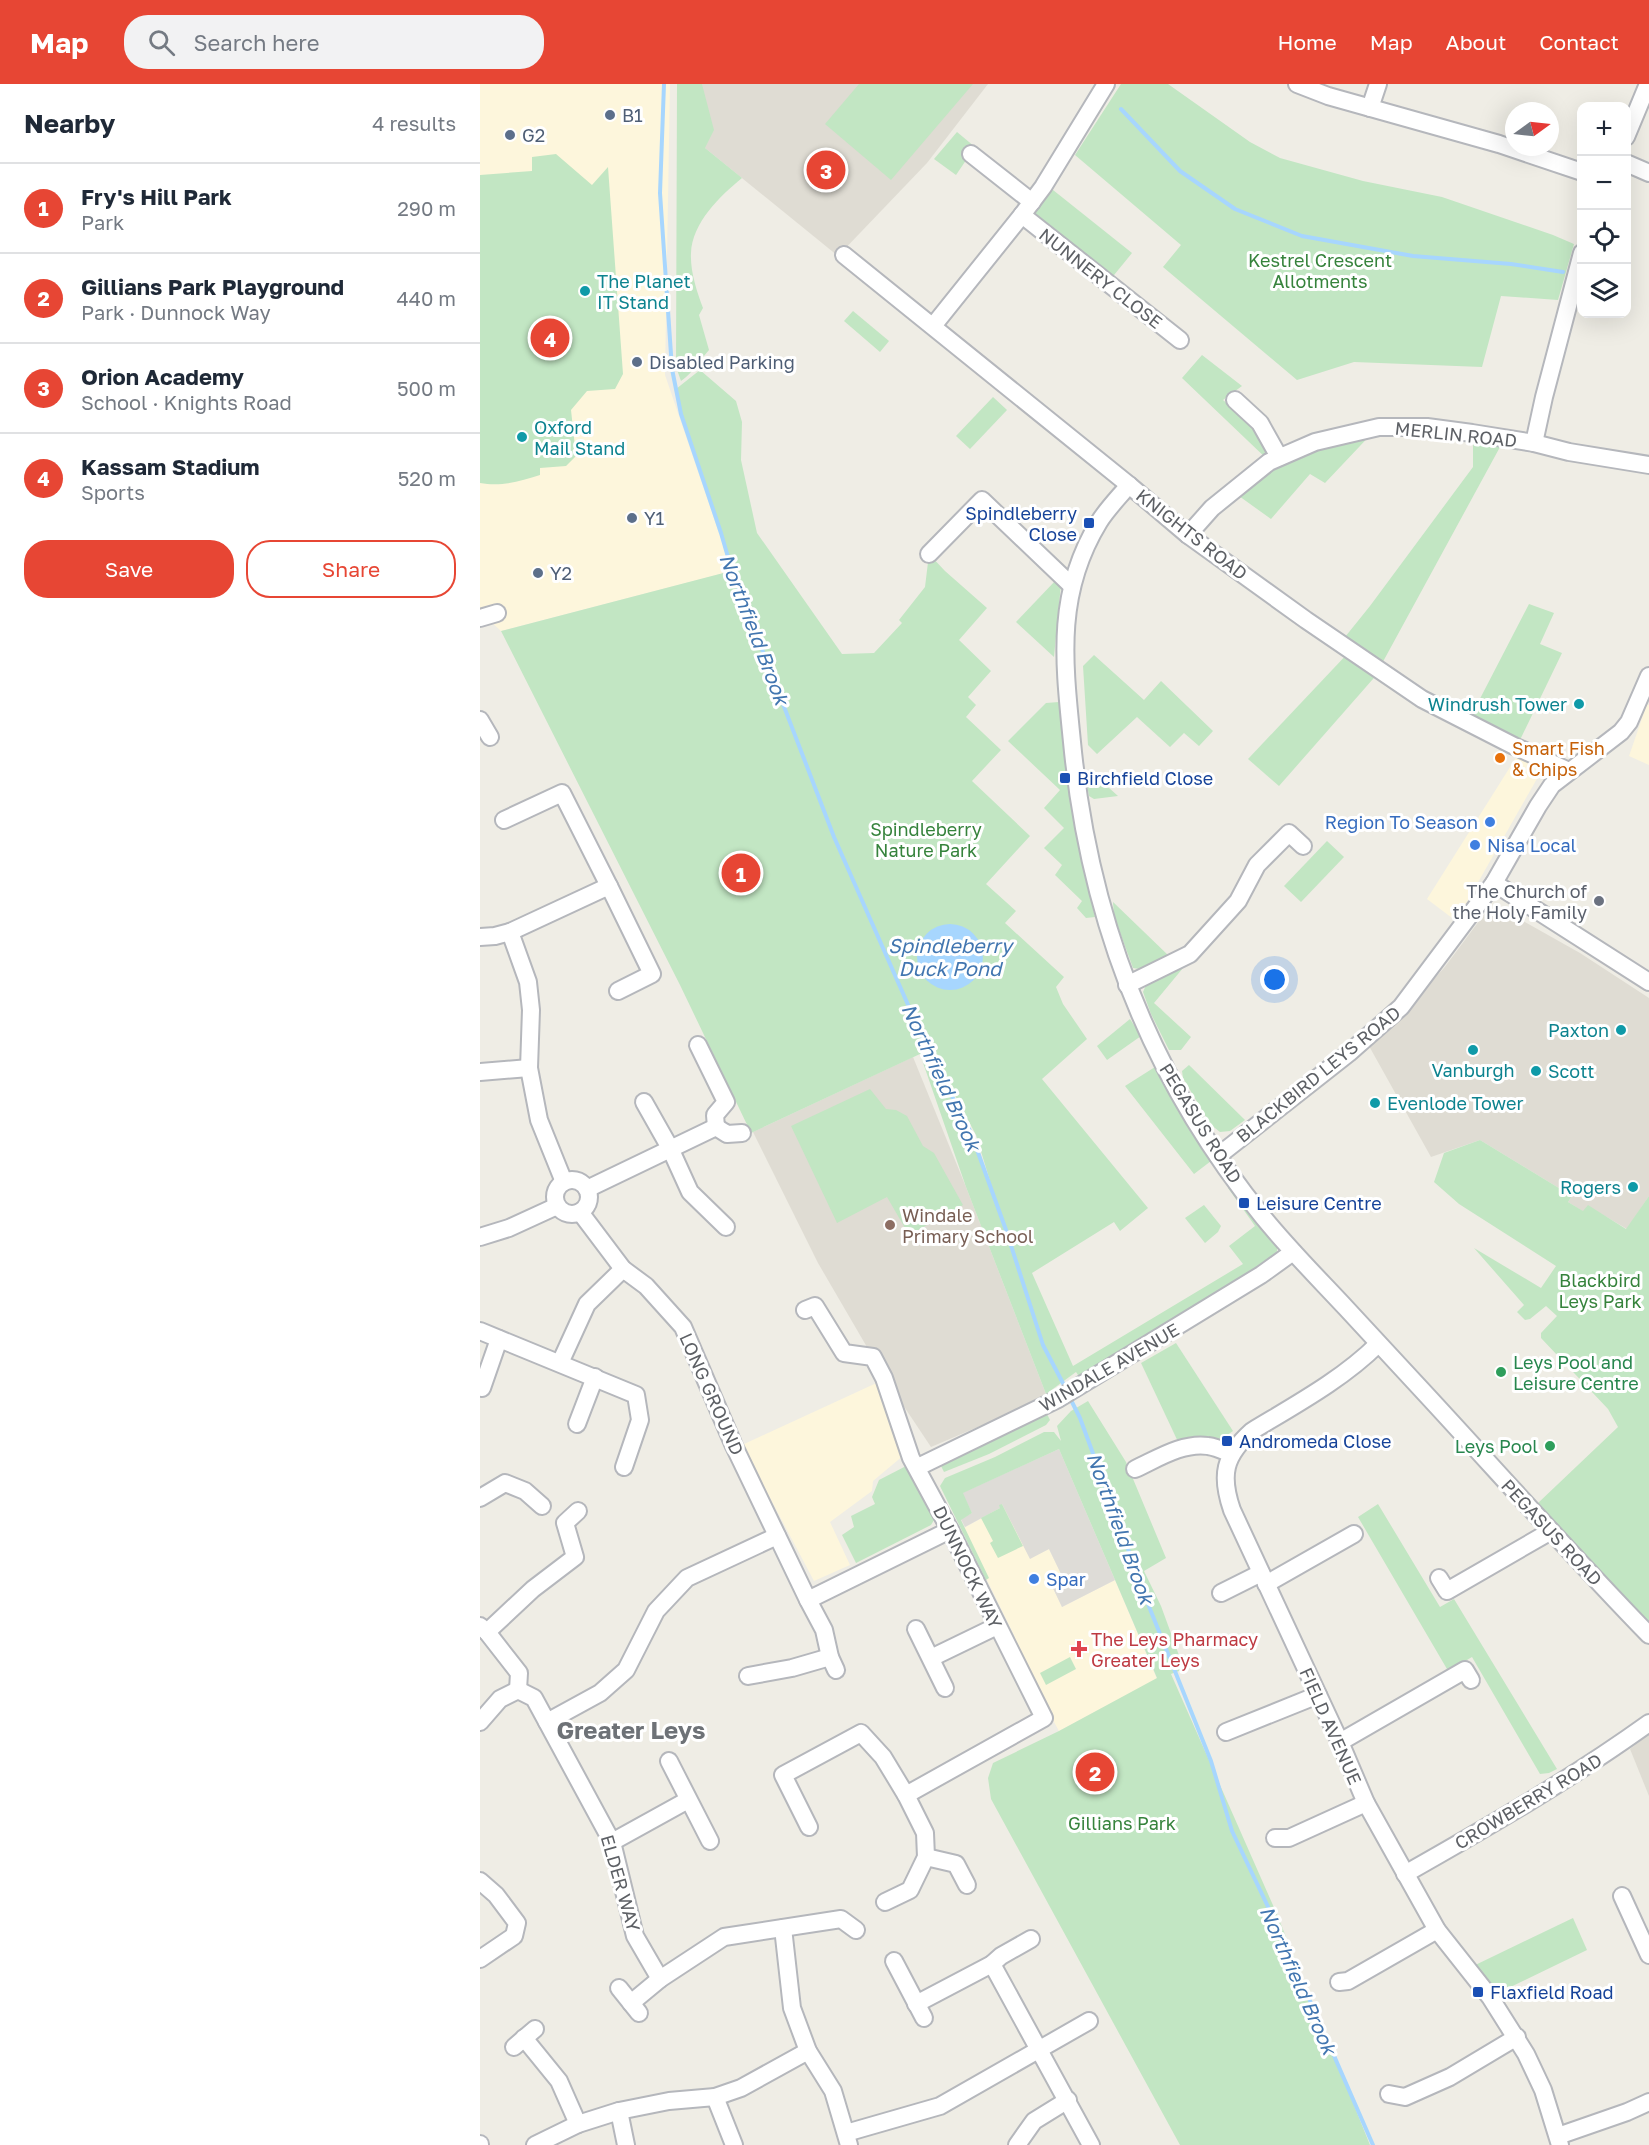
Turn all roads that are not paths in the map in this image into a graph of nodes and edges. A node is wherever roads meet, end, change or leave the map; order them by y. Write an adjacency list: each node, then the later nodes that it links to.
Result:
1 (1106, 84): 11 (street)
2 (1297, 84): 5 (street)
3 (1378, 84): 5 (street)
4 (1648, 84): 6 (street)
5 (1370, 108): 9 (street)
6 (1631, 125)
7 (971, 154): 11 (street, NUNNERY CLOSE)
8 (1631, 165): 10 (street)
9 (1577, 171)
10 (1649, 173)
11 (1027, 209): 14 (street); 15 (street, NUNNERY CLOSE)
12 (844, 255): 14 (street, KNIGHTS ROAD)
13 (1578, 264): 17 (street)
14 (933, 326): 20 (street, KNIGHTS ROAD)
15 (1180, 340)
16 (1235, 400): 18 (street)
17 (1534, 443): 18 (street, MERLIN ROAD); 19 (street, MERLIN ROAD)
18 (1279, 457): 21 (street, MERLIN ROAD)
19 (1649, 465)
20 (1129, 485): 21 (street, KNIGHTS ROAD); 23 (street, PEGASUS ROAD)
21 (1188, 535): 30 (street, KNIGHTS ROAD)
22 (929, 554): 23 (street)
23 (1071, 585): 38 (street, PEGASUS ROAD)
24 (497, 613): 25 (street)
25 (480, 618)
26 (1649, 676): 27 (street, BLACKBIRD LEYS ROAD)
27 (1646, 697): 30 (street, BLACKBIRD LEYS ROAD)
28 (480, 720): 29 (street)
29 (490, 737)
30 (1569, 771): 33 (street, BLACKBIRD LEYS ROAD)
31 (504, 820): 34 (street)
32 (1303, 846): 38 (street)
33 (1494, 883): 37 (street); 47 (street, BLACKBIRD LEYS ROAD)
34 (609, 886): 35 (street); 39 (street)
35 (510, 932): 36 (street); 41 (street)
36 (480, 937)
37 (1649, 982)
38 (1127, 985): 47 (street, PEGASUS ROAD)
39 (618, 991)
40 (698, 1045): 44 (street)
41 (529, 1068): 42 (street); 48 (street)
42 (480, 1072)
43 (644, 1101): 46 (street)
44 (716, 1127): 45 (street); 46 (street)
45 (742, 1133)
46 (670, 1148): 49 (street); 52 (street)
47 (1218, 1156): 54 (street, PEGASUS ROAD)
48 (564, 1182): 49 (street); 50 (street)
49 (587, 1189): 51 (street)
50 (557, 1206): 51 (street); 53 (street)
51 (580, 1212): 55 (street, LONG GROUND)
52 (726, 1227)
53 (480, 1237)
54 (1293, 1252): 59 (street, PEGASUS ROAD); 66 (street, WINDALE AVENUE)
55 (623, 1269): 60 (street); 74 (street, LONG GROUND)
56 (805, 1310): 66 (street, DUNNOCK WAY)
57 (480, 1331): 58 (street)
58 (499, 1339): 60 (street); 62 (street)
59 (1378, 1344): 64 (street, FIELD AVENUE); 72 (street, PEGASUS ROAD)
60 (560, 1363): 61 (street)
61 (596, 1377): 63 (street); 65 (street)
62 (482, 1388)
63 (577, 1424)
64 (1232, 1454): 67 (street); 76 (street, FIELD AVENUE)
65 (624, 1467)
66 (918, 1467): 71 (street, DUNNOCK WAY)
67 (1135, 1469)
68 (480, 1498): 69 (street)
69 (542, 1506)
70 (578, 1511): 80 (street)
71 (950, 1530): 78 (street); 79 (street, DUNNOCK WAY)
72 (1551, 1532): 75 (street); 82 (street, PEGASUS ROAD)
73 (1354, 1534): 76 (street)
74 (777, 1536): 78 (street, LONG GROUND); 90 (street)
75 (1439, 1578)
76 (1263, 1579): 77 (street); 88 (street, FIELD AVENUE)
77 (1221, 1593)
78 (808, 1600): 84 (street, LONG GROUND)
79 (997, 1626): 83 (street); 95 (street, DUNNOCK WAY)
80 (484, 1629): 87 (street)
81 (916, 1629): 83 (street)
82 (1649, 1635)
83 (931, 1658): 86 (street)
84 (748, 1676)
85 (1471, 1680): 93 (street)
86 (945, 1688)
87 (518, 1690): 89 (street); 90 (street, ELDER WAY)
88 (1318, 1695): 92 (street); 93 (street, FIELD AVENUE)
89 (480, 1722)
90 (547, 1722): 101 (street, ELDER WAY)
91 (1649, 1723): 103 (street, CROWBERRY ROAD)
92 (1226, 1732)
93 (1340, 1742): 97 (street, FIELD AVENUE)
94 (669, 1761): 96 (street)
95 (906, 1794): 98 (street); 102 (street)
96 (688, 1800): 100 (street); 101 (street)
97 (1366, 1803): 99 (street); 103 (street, FIELD AVENUE)
98 (809, 1827)
99 (1275, 1838)
100 (710, 1841)
101 (612, 1842): 116 (street, ELDER WAY)
102 (926, 1857): 105 (street); 107 (street)
103 (1405, 1874): 110 (street, FIELD AVENUE)
104 (480, 1881): 113 (street)
105 (968, 1885)
106 (1622, 1896): 112 (street)
107 (885, 1902)
108 (783, 1929): 109 (street); 116 (street); 122 (street)
109 (856, 1930)
110 (1437, 1930): 117 (street); 120 (street, FIELD AVENUE)
111 (1030, 1940): 115 (street)
112 (1649, 1955)
113 (480, 1959)
114 (894, 1961): 115 (street)
115 (992, 1964): 123 (street)
116 (660, 1979): 118 (street)
117 (1339, 1982)
118 (619, 1988)
119 (1089, 2021): 123 (street)
120 (1517, 2037): 124 (street); 131 (street, FIELD AVENUE)
121 (524, 2038): 129 (street)
122 (808, 2051): 125 (street); 130 (street)
123 (1039, 2051): 126 (street); 130 (street)
124 (1389, 2094)
125 (715, 2097): 128 (street); 134 (street)
126 (1068, 2100): 135 (street); 136 (street)
127 (1649, 2102): 131 (street)
128 (619, 2111): 129 (street); 133 (street)
129 (578, 2124): 132 (street)
130 (848, 2139)
131 (1559, 2140)
132 (535, 2145)
133 (626, 2145)
134 (734, 2145)
135 (1017, 2145)
136 (1091, 2145)

